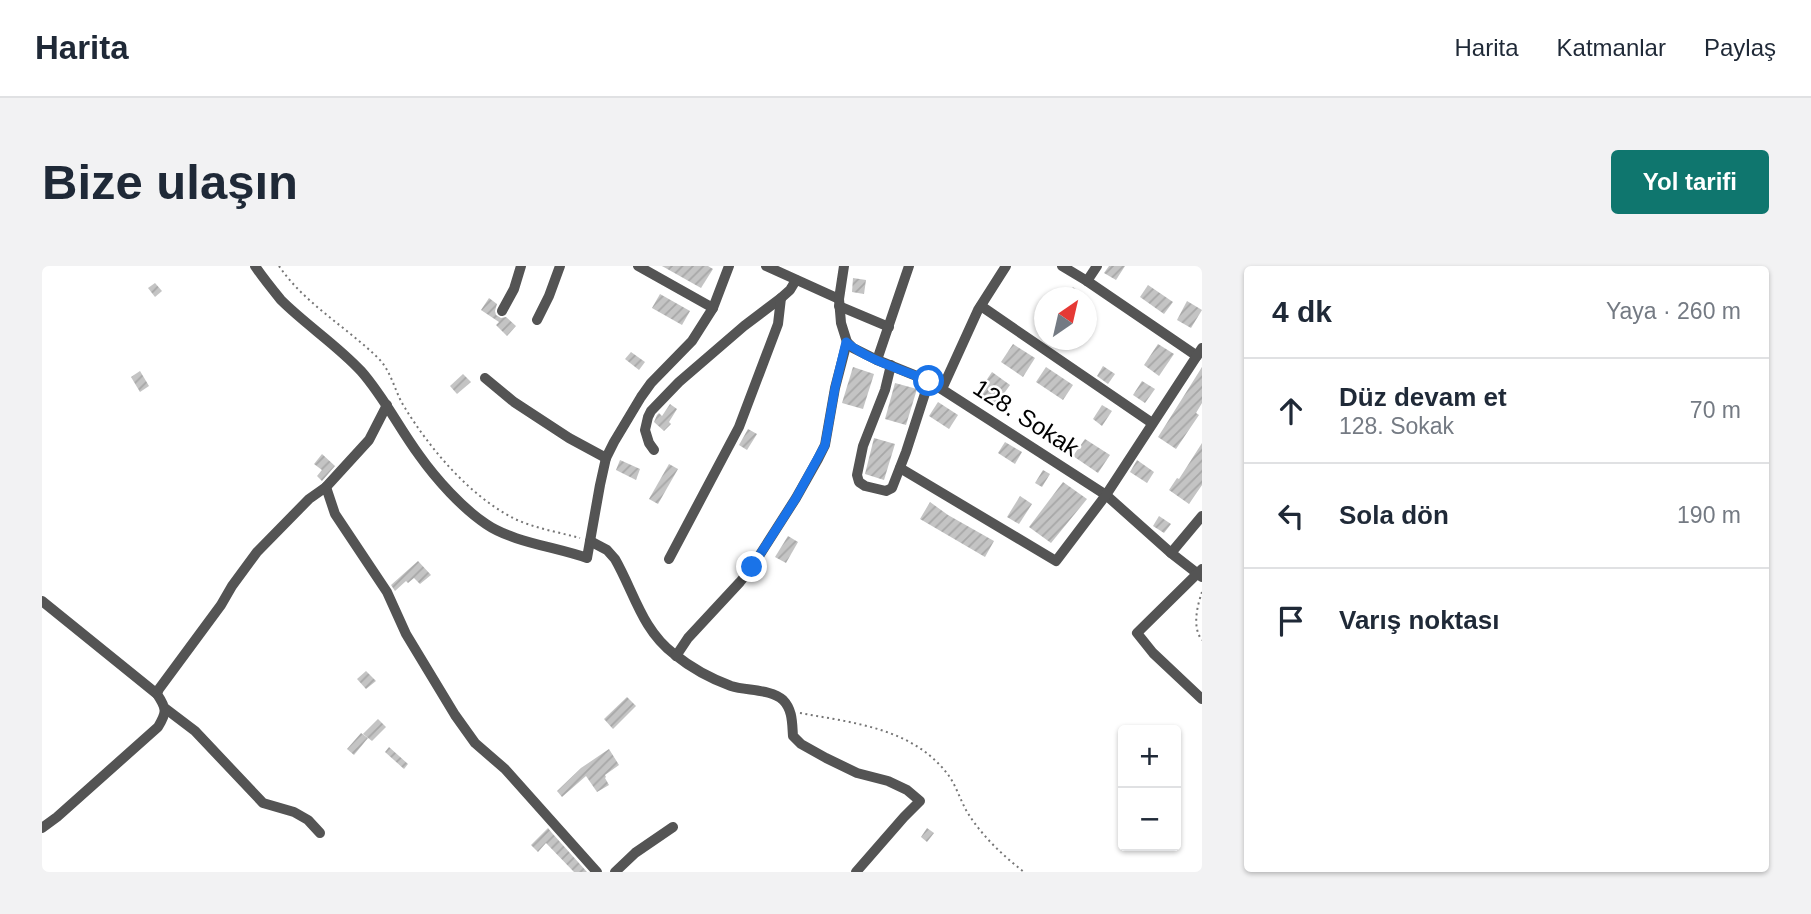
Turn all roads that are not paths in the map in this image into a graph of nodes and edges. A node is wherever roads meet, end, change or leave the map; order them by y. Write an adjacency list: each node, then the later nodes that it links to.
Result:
1 (255, 266): 28 (street)
2 (521, 266): 18 (street)
3 (560, 266): 19 (street)
4 (638, 266): 17 (street)
5 (729, 266): 17 (street)
6 (766, 266): 12 (street)
7 (844, 266): 15 (street)
8 (909, 266): 20 (street)
9 (1006, 266): 16 (street)
10 (1062, 266): 13 (street)
11 (1097, 266): 13 (street)
12 (796, 280): 14 (street); 15 (street)
13 (1087, 281): 22 (street)
14 (781, 298): 30 (street); 38 (street)
15 (839, 303): 20 (street); 21 (street)
16 (981, 306): 27 (street); 29 (street)
17 (713, 308): 31 (street)
18 (502, 311)
19 (537, 320)
20 (889, 327): 23 (street)
21 (846, 342): 23 (street, 128. Sokak); 41 (street)
22 (1199, 352): 29 (street)
23 (877, 360): 24 (street, 128. Sokak)
24 (891, 365): 26 (street, 128. Sokak); 32 (street)
25 (485, 378): 31 (street)
26 (929, 381): 27 (street, 128. Sokak); 32 (street)
27 (942, 389): 34 (street, 128. Sokak)
28 (387, 405): 33 (street); 36 (street)
29 (1152, 423): 34 (street)
30 (654, 450)
31 (607, 457): 36 (street)
32 (900, 468): 34 (street)
33 (326, 487): 42 (street); 48 (street)
34 (1107, 495): 37 (street, 128. Sokak)
35 (1202, 516): 37 (street)
36 (590, 541): 41 (street)
37 (1171, 553): 39 (street, 128. Sokak)
38 (669, 559)
39 (1200, 573): 43 (street)
40 (42, 601): 42 (street)
41 (676, 656): 50 (street)
42 (158, 694): 44 (street)
43 (1202, 699)
44 (166, 709): 46 (street); 47 (street)
45 (673, 827): 49 (street)
46 (42, 828)
47 (320, 832)
48 (597, 872)
49 (615, 872)
50 (856, 872)

